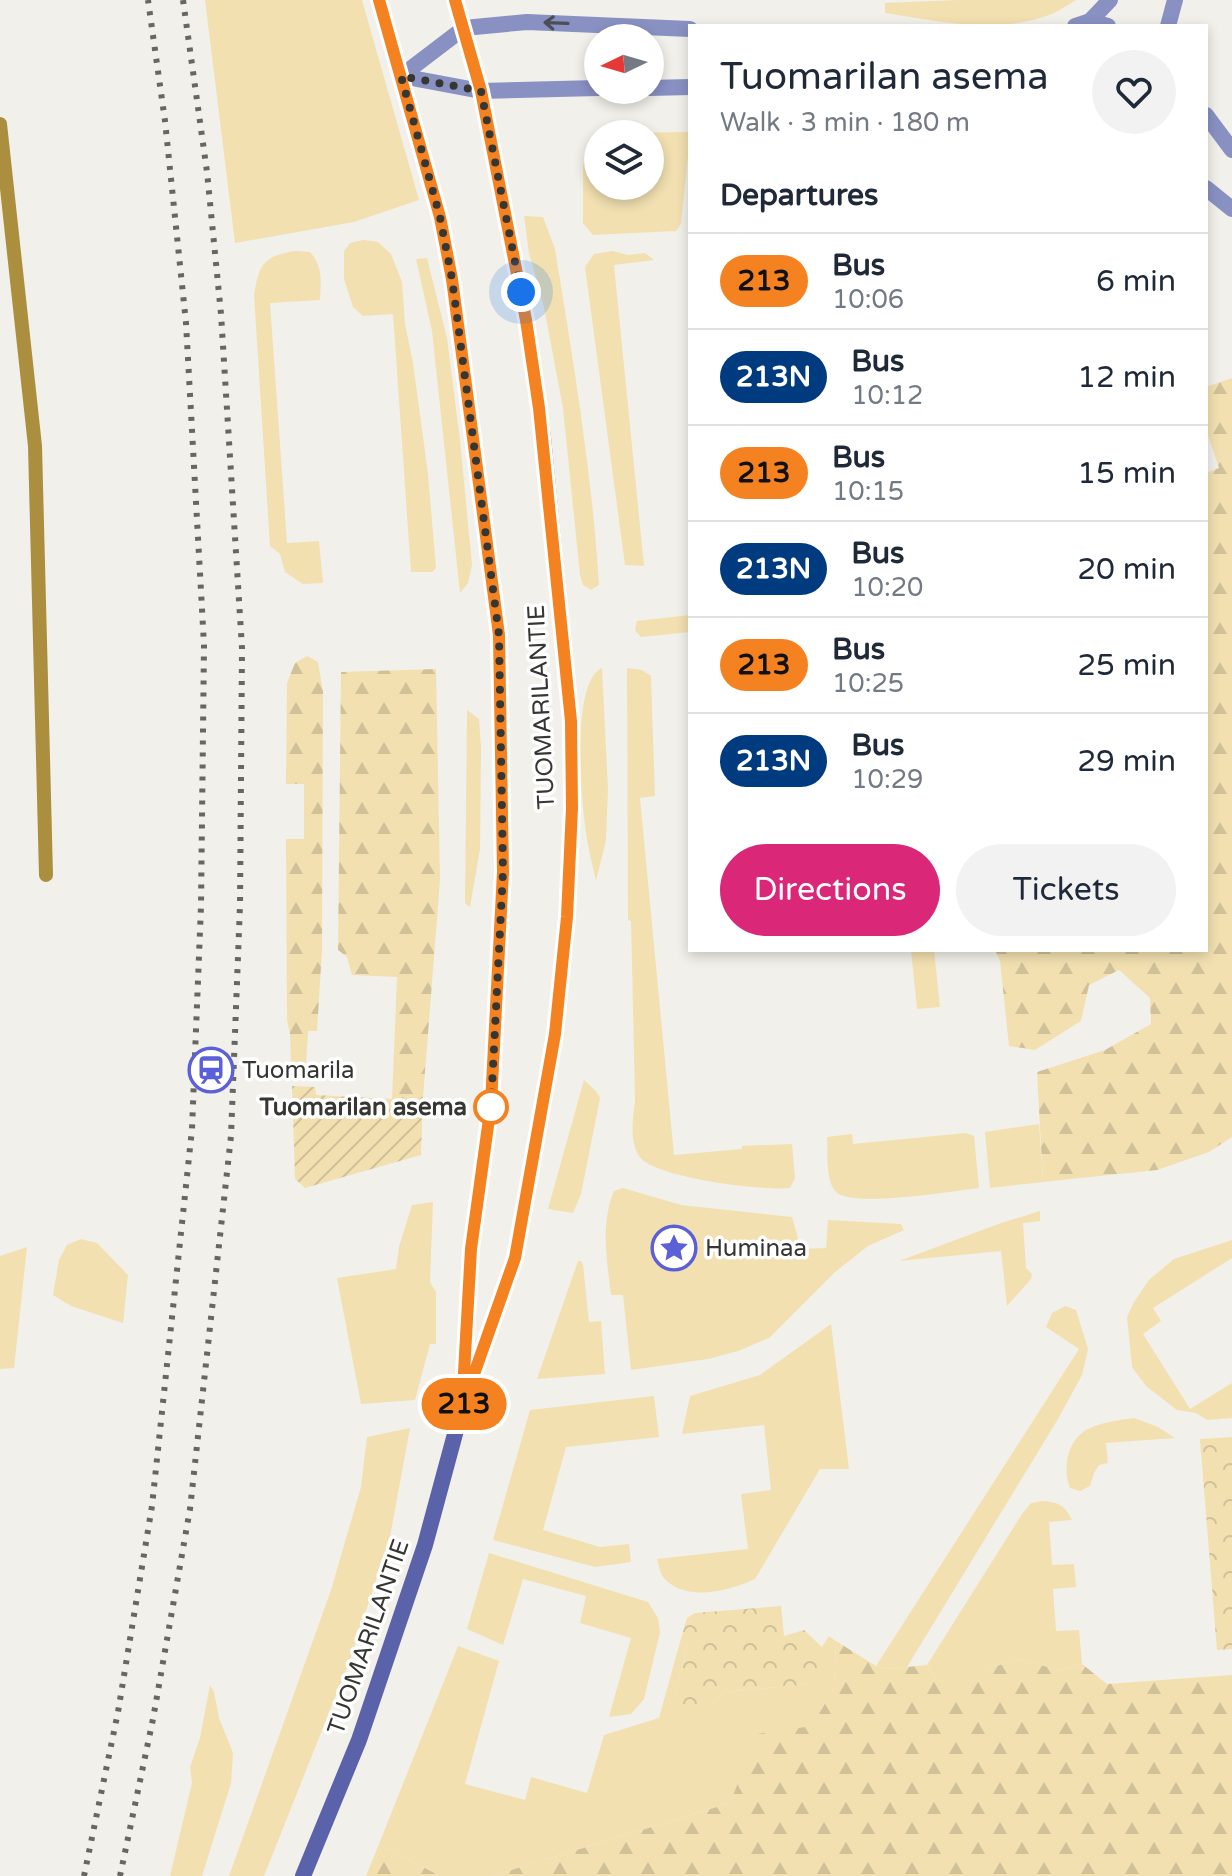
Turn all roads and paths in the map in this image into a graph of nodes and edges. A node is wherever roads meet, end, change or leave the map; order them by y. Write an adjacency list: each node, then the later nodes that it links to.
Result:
1 (379, 0): 9 (main road, TUOMARILANTIE)
2 (455, 0): 7 (main road, TUOMARILANTIE)
3 (1110, 0): 5 (street)
4 (1175, 0): 6 (street)
5 (1085, 24)
6 (1169, 24)
7 (464, 28): 8 (street, one-way to 7); 9 (street); 13 (main road, TUOMARILANTIE)
8 (688, 29)
9 (401, 76): 13 (street); 18 (main road, TUOMARILANTIE)
10 (688, 87): 12 (street)
11 (584, 88): 13 (street)
12 (664, 88)
13 (481, 91): 18 (main road, TUOMARILANTIE)
14 (1208, 118): 15 (street)
15 (1232, 150)
16 (1208, 190): 17 (street)
17 (1232, 209)
18 (462, 1408): 19 (main road, TUOMARILANTIE)
19 (303, 1876)

